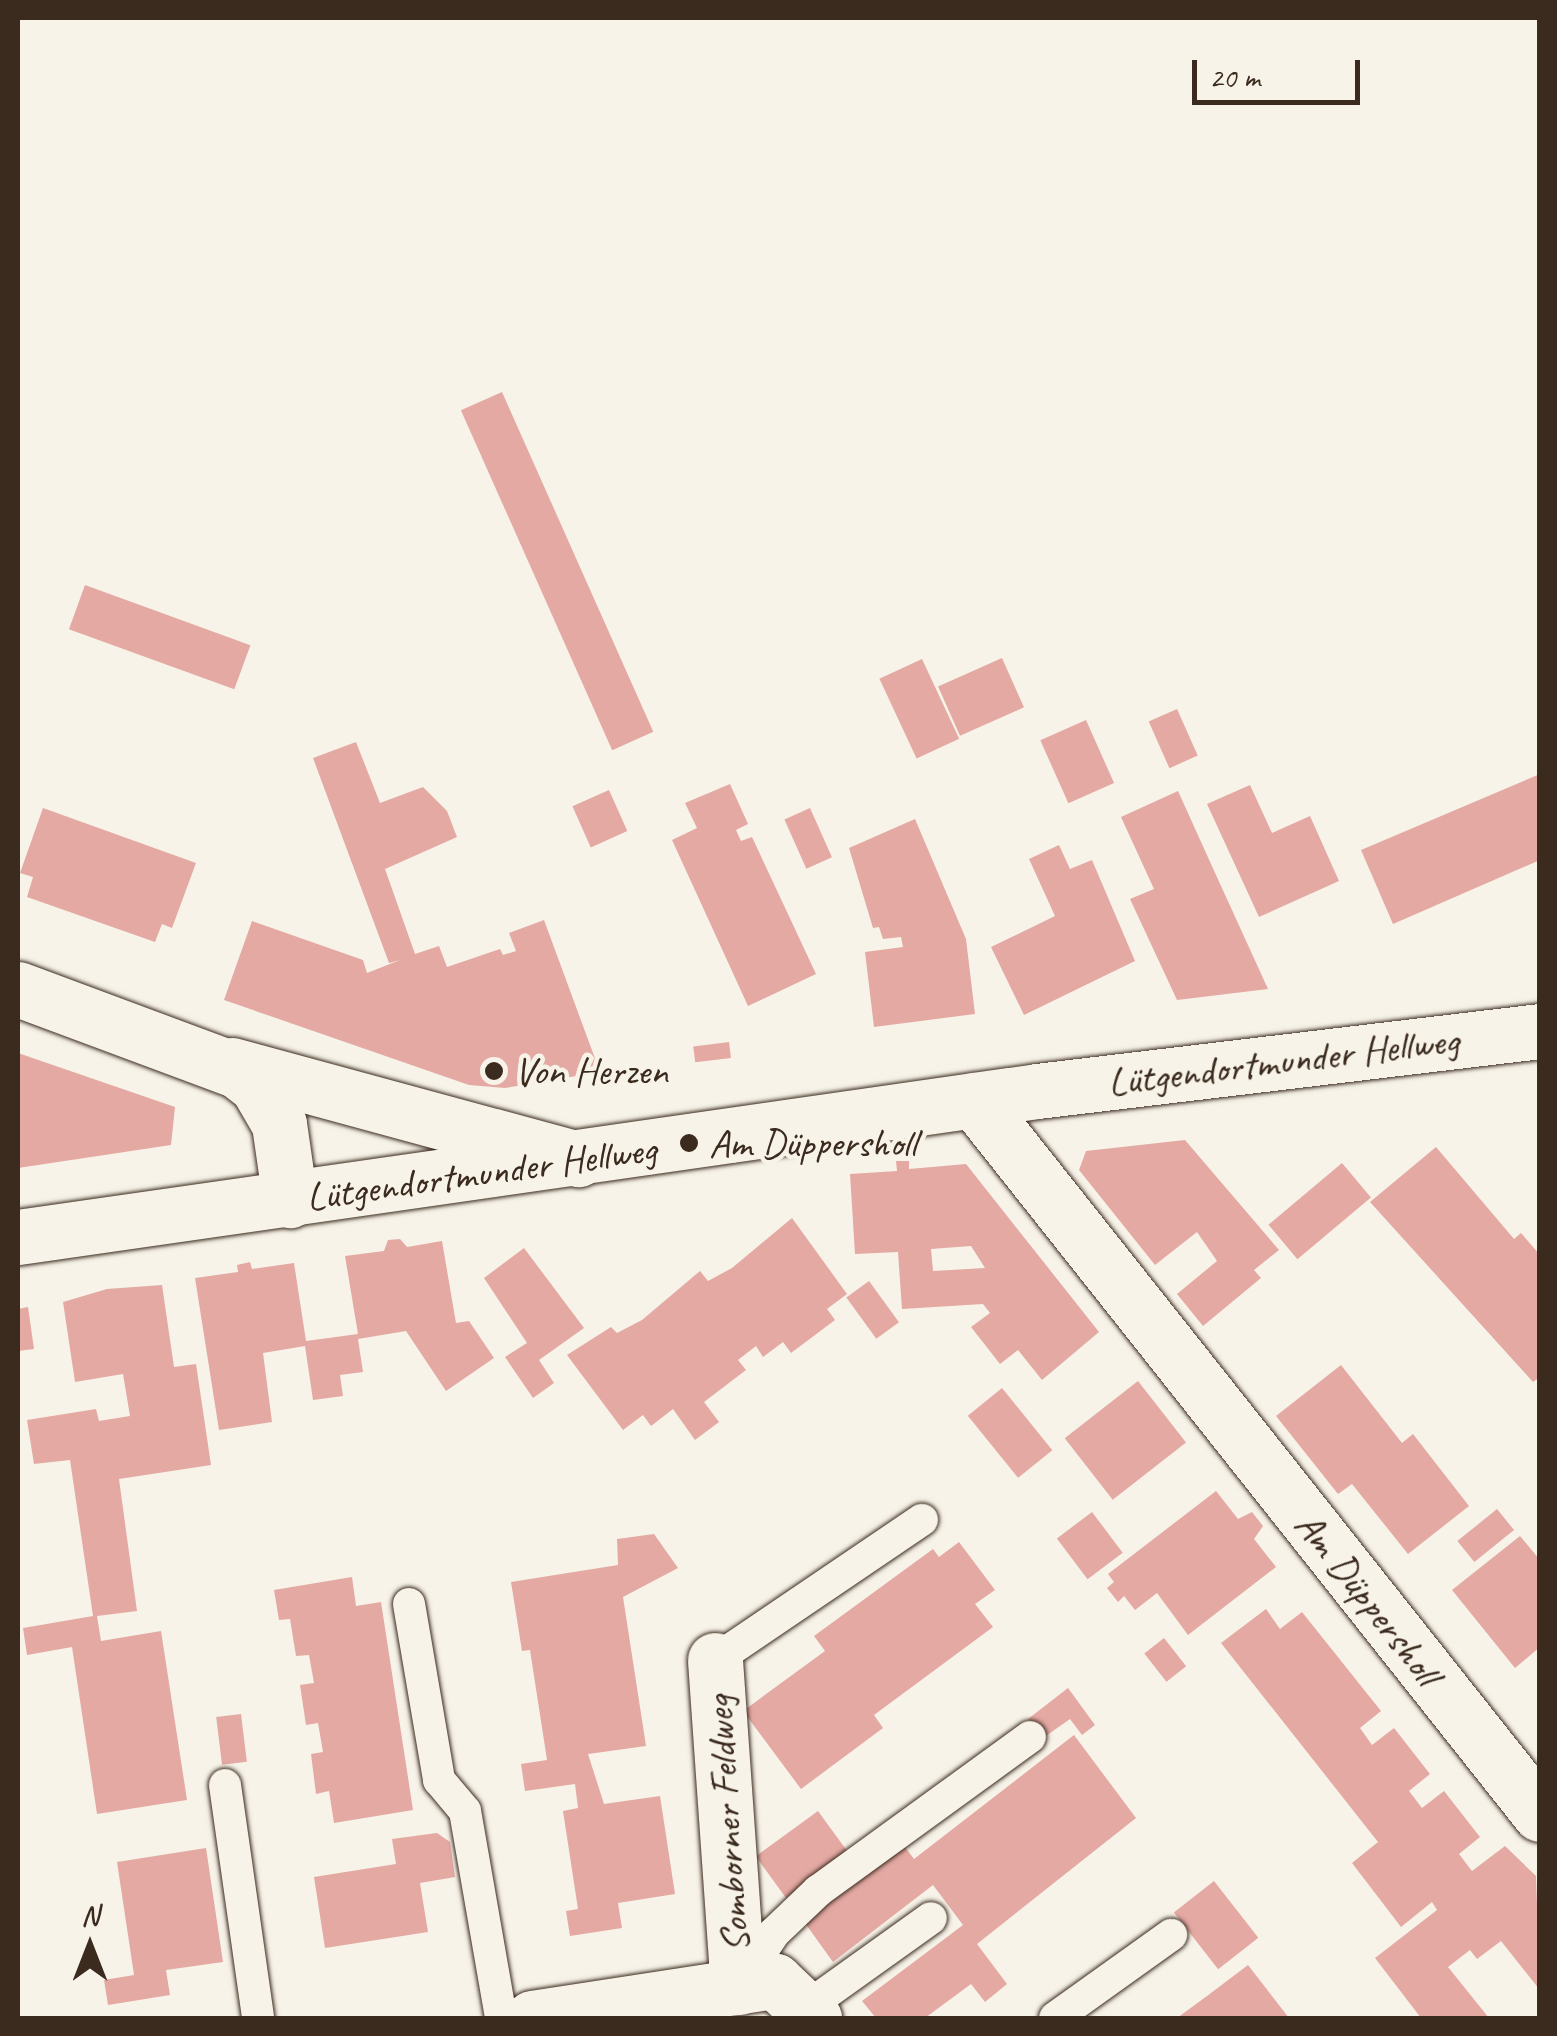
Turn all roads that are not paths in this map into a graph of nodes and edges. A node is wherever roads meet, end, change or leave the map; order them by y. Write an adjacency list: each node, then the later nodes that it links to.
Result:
1 (18, 989): 3 (street)
2 (1540, 1031): 4 (street, Lütgendortmunder Hellweg)
3 (214, 1060): 5 (street); 6 (street)
4 (974, 1100): 5 (street, Lütgendortmunder Hellweg); 13 (street, Am Düppersholl)
5 (580, 1160): 6 (street, Lütgendortmunder Hellweg)
6 (290, 1200): 7 (street, Lütgendortmunder Hellweg)
7 (18, 1237)
8 (922, 1520): 10 (lane)
9 (409, 1604): 19 (lane)
10 (715, 1660): 16 (street, Somborner Feldweg)
11 (1030, 1737): 16 (lane)
12 (225, 1784): 18 (lane)
13 (1534, 1797)
14 (931, 1918): 17 (lane)
15 (1171, 1935): 21 (lane)
16 (738, 1987): 17 (street, Somborner Feldweg); 20 (street, Somborner Feldweg)
17 (809, 2014)
18 (258, 2018)
19 (500, 2018)
20 (532, 2018)
21 (1055, 2018)

